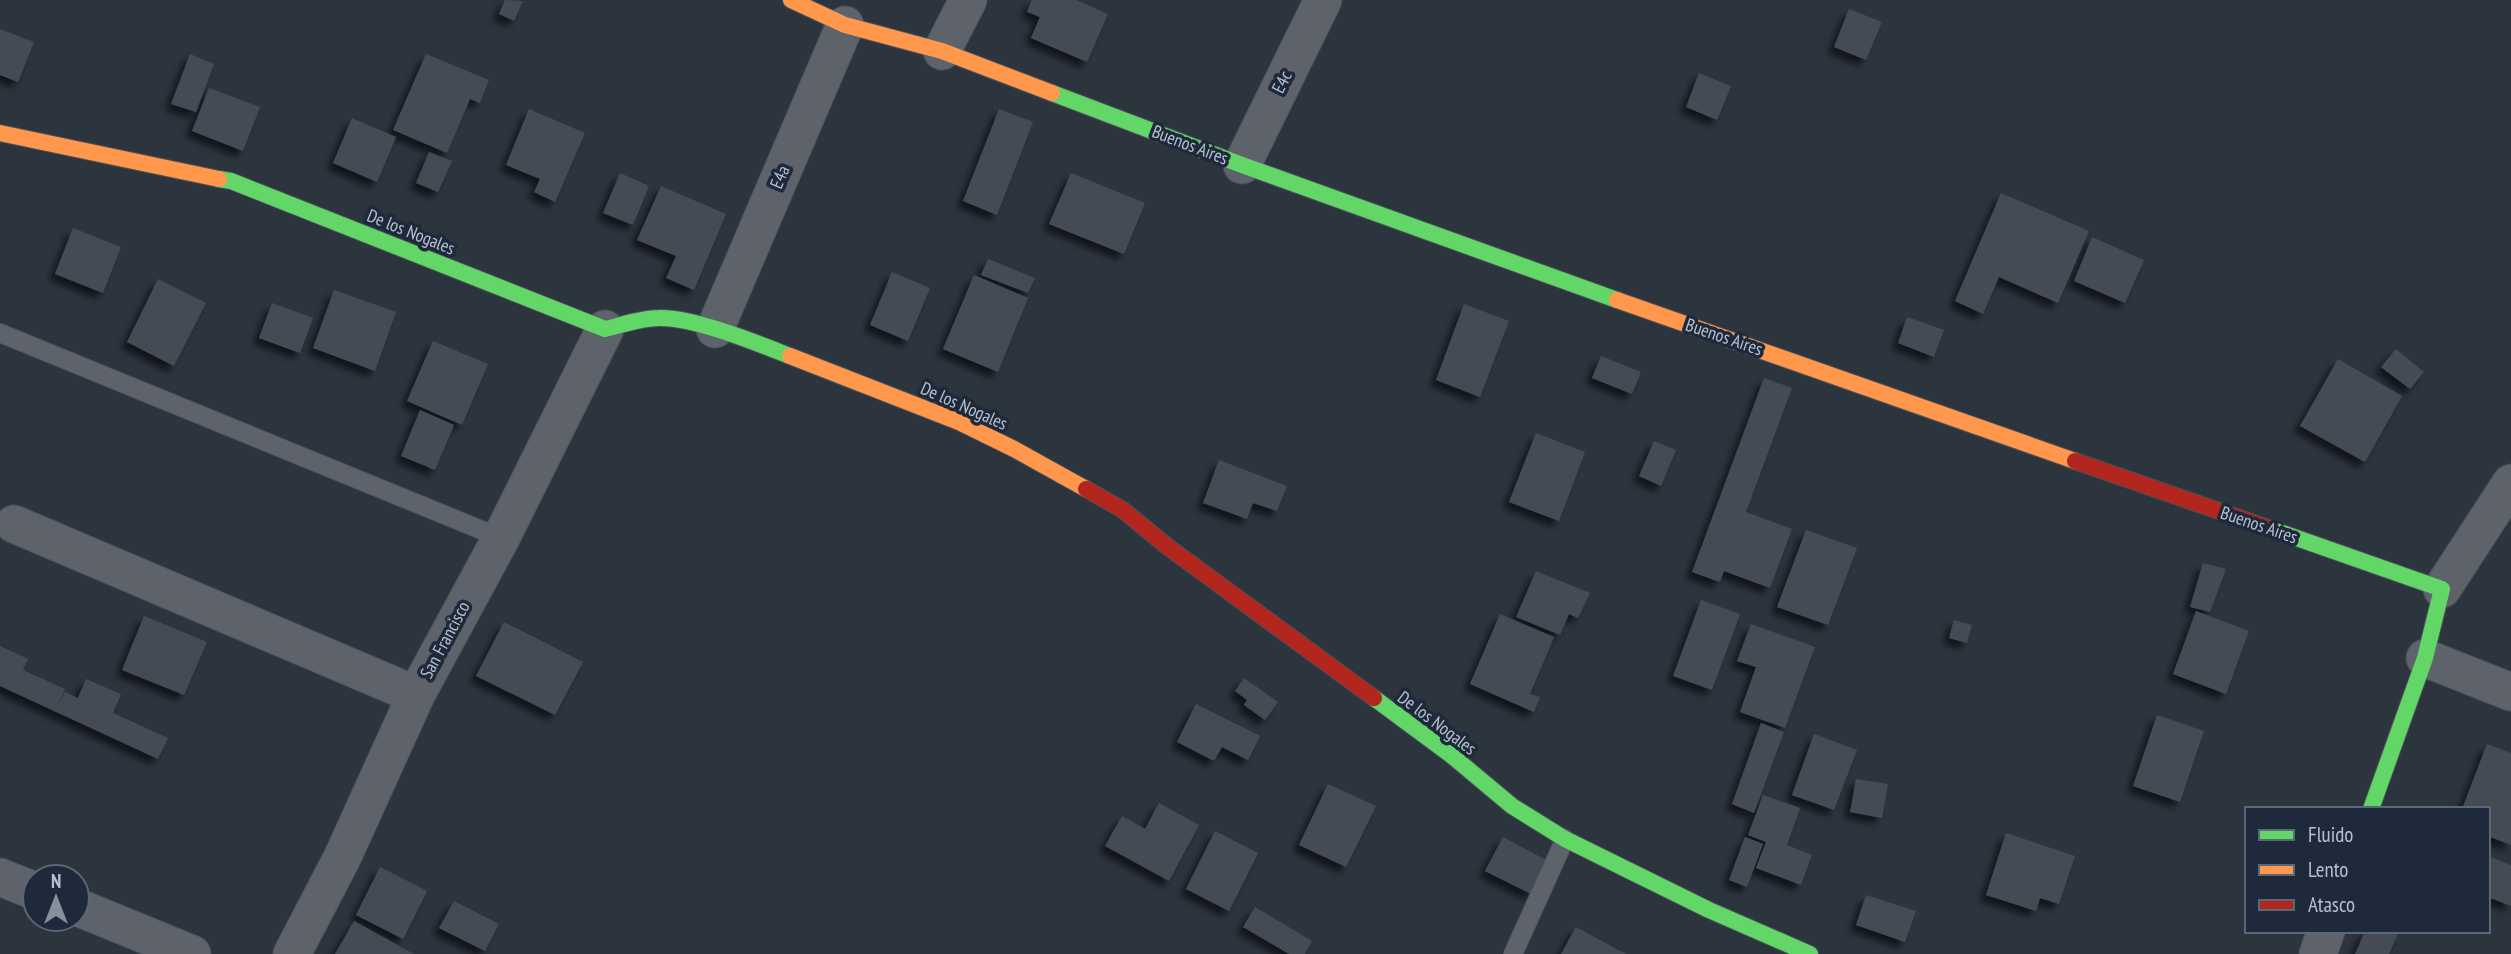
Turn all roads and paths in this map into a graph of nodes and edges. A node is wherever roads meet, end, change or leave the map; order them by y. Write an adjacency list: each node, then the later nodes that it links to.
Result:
1 (791, 0): 4 (street, Buenos Aires)
2 (968, 0): 5 (street)
3 (1322, 0): 7 (street, E4c)
4 (845, 26): 5 (street, Buenos Aires); 8 (street, E4a)
5 (942, 51): 7 (street, Buenos Aires)
6 (0, 133): 9 (street, De los Nogales)
7 (1242, 165): 14 (street, Buenos Aires)
8 (715, 328): 9 (street, De los Nogales); 19 (street, De los Nogales)
9 (605, 329): 13 (street, San Francisco)
10 (0, 333): 13 (lane)
11 (2511, 483): 14 (street)
12 (14, 524): 17 (street)
13 (501, 538): 17 (street, San Francisco)
14 (2442, 589): 15 (street)
15 (2426, 658): 16 (street); 18 (street)
16 (2511, 692)
17 (416, 695): 25 (street, San Francisco)
18 (2372, 807)
19 (1565, 839): 26 (lane); 27 (street, De los Nogales)
20 (0, 877): 21 (street)
21 (21, 885)
22 (91, 913): 24 (street)
23 (2325, 933): 28 (street)
24 (192, 954)
25 (292, 954)
26 (1513, 954)
27 (1811, 954)
28 (2318, 954)

